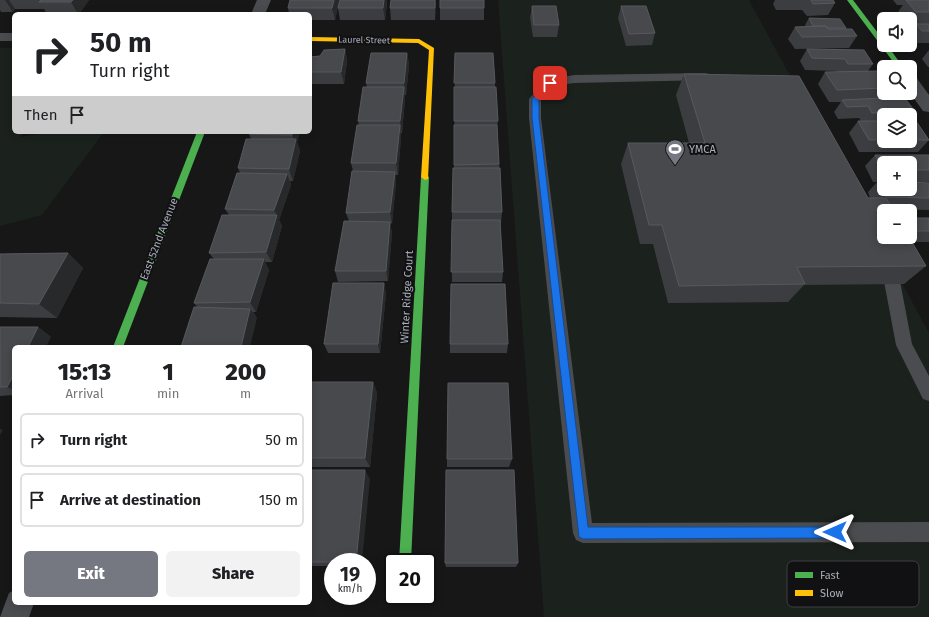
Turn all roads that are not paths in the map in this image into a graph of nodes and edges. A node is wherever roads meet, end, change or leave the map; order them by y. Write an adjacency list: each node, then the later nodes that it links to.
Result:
1 (264, 0): 3 (street)
2 (850, 0): 8 (street)
3 (259, 12)
4 (0, 37): 5 (street)
5 (12, 37)
6 (312, 39): 7 (street, Laurel Street)
7 (419, 41): 17 (street, Winter Ridge Court)
8 (895, 60)
9 (722, 77): 16 (lane)
10 (917, 90): 11 (street)
11 (928, 103)
12 (200, 134): 14 (street, East 52nd Avenue)
13 (877, 248): 15 (lane)
14 (119, 345)
15 (929, 392)
16 (929, 532)
17 (405, 553)
18 (18, 605): 19 (street)
19 (14, 617)

